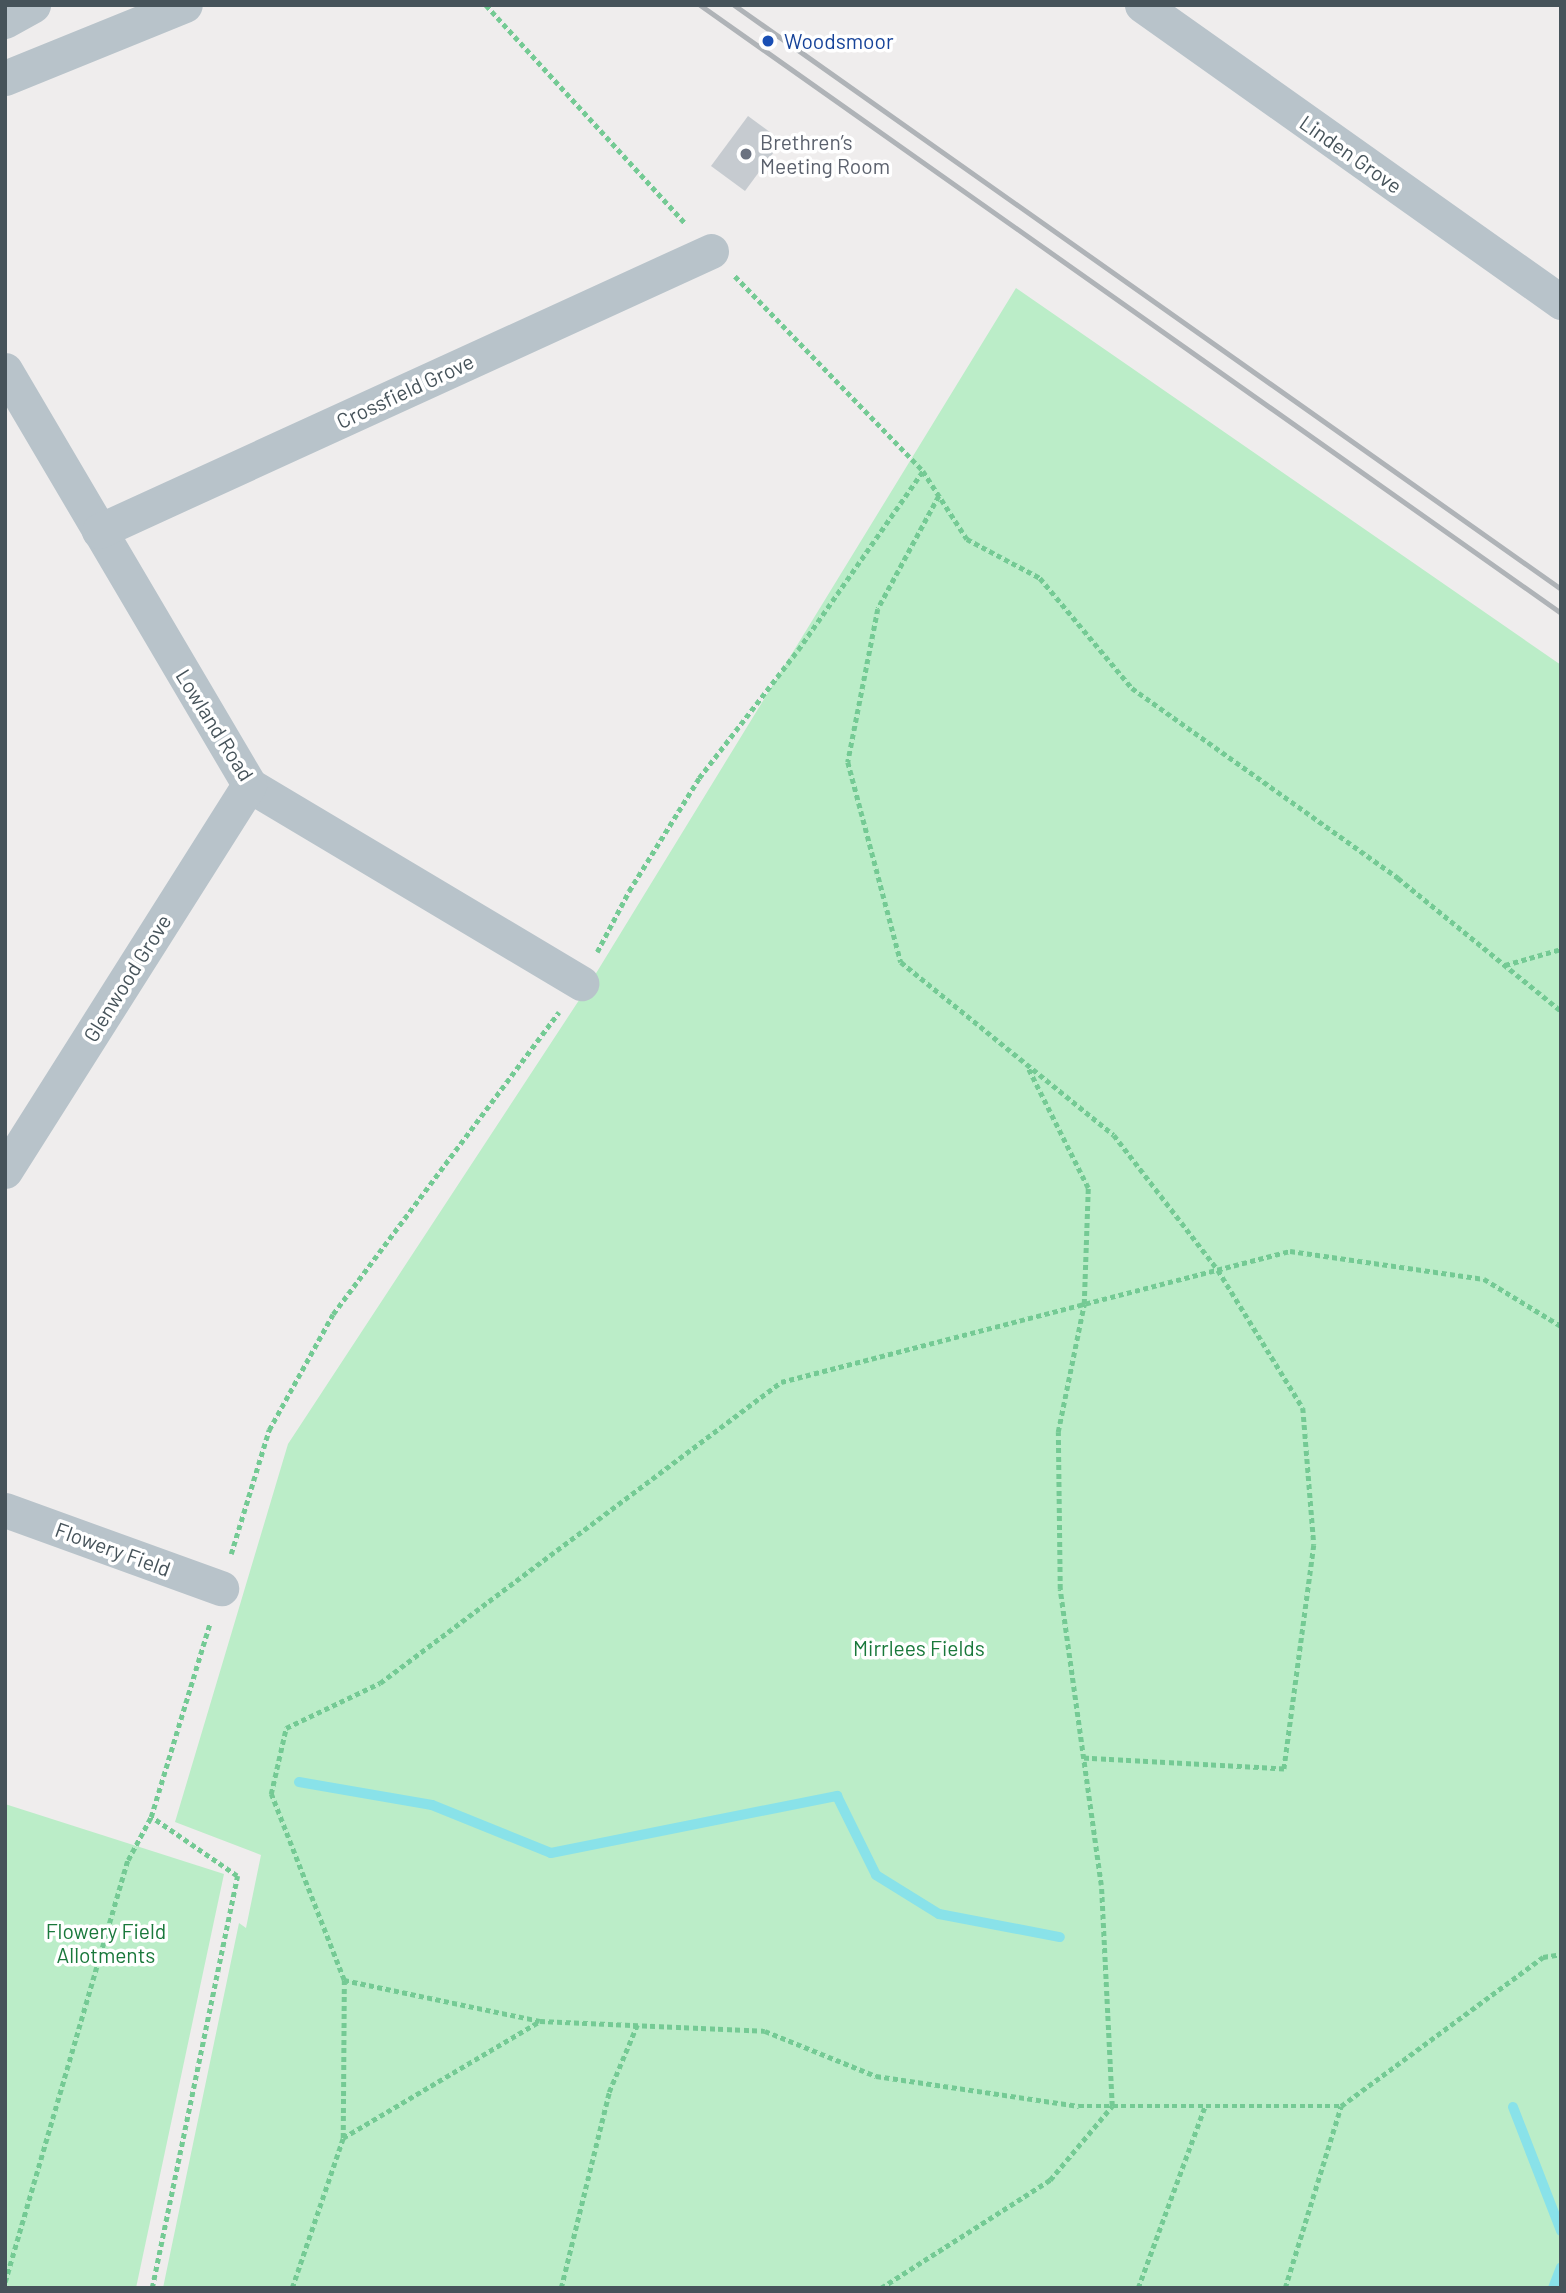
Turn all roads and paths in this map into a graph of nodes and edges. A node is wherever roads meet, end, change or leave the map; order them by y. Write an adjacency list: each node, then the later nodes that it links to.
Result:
1 (32, 5): 5 (street)
2 (186, 5): 6 (street)
3 (486, 5): 7 (path)
4 (1142, 5): 8 (street, Linden Grove)
5 (5, 20)
6 (5, 78)
7 (711, 251): 10 (path); 12 (street, Crossfield Grove)
8 (1561, 302)
9 (5, 370): 12 (street, Lowland Road)
10 (923, 471): 11 (path); 16 (path)
11 (939, 496): 15 (path); 18 (path)
12 (99, 531): 13 (street, Lowland Road)
13 (249, 785): 16 (street, Lowland Road); 19 (street, Glenwood Grove)
14 (1561, 950): 15 (path)
15 (1504, 965): 17 (path)
16 (581, 983): 24 (path)
17 (1561, 1011)
18 (1026, 1063): 20 (path); 21 (path)
19 (5, 1171)
20 (1219, 1270): 21 (path); 22 (path); 25 (path)
21 (1084, 1304): 25 (path); 28 (path)
22 (1561, 1326)
23 (5, 1510): 24 (street, Flowery Field)
24 (221, 1588): 26 (path)
25 (1082, 1758): 31 (path)
26 (151, 1816): 35 (path); 36 (path)
27 (1561, 1954): 33 (path)
28 (344, 1980): 29 (path); 34 (path)
29 (540, 2021): 30 (path); 34 (path)
30 (637, 2025): 31 (path); 38 (path)
31 (1112, 2106): 32 (path); 39 (path)
32 (1205, 2106): 33 (path); 40 (path)
33 (1341, 2106): 41 (path)
34 (343, 2138): 37 (path)
35 (5, 2282)
36 (152, 2288)
37 (292, 2288)
38 (561, 2288)
39 (881, 2288)
40 (1138, 2288)
41 (1285, 2288)

